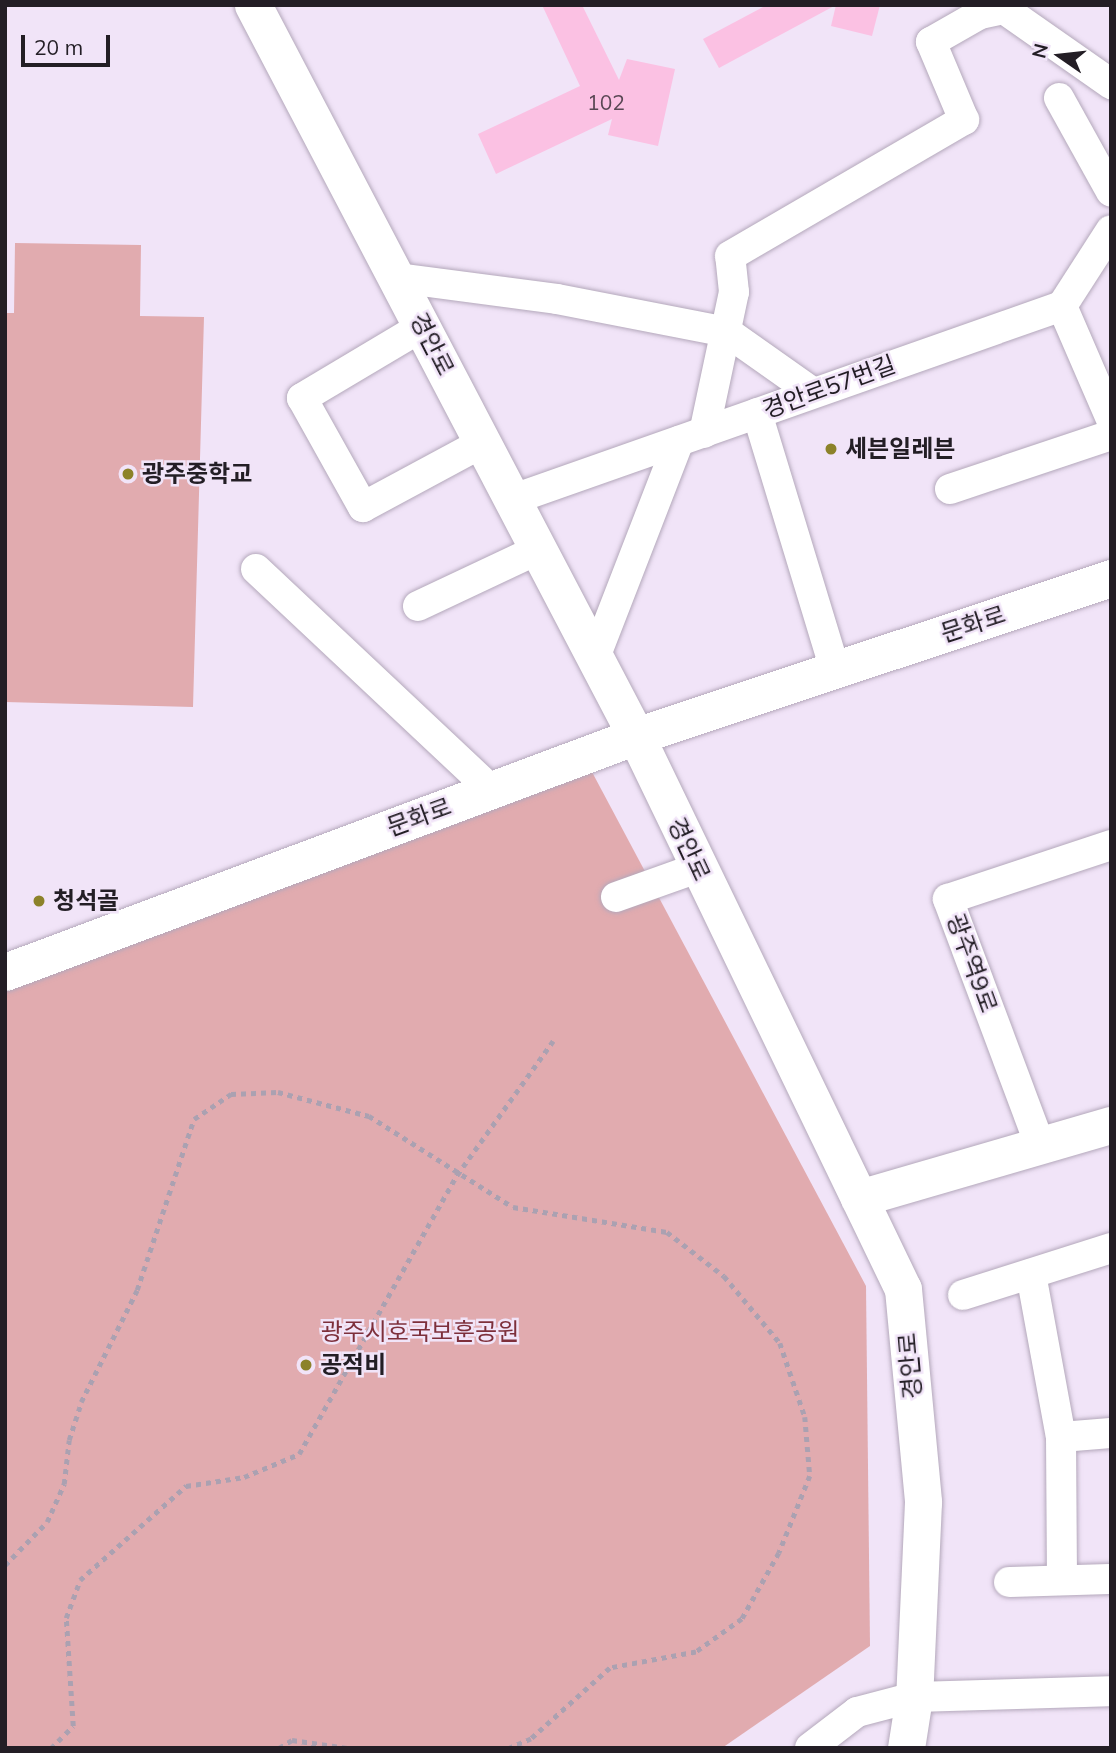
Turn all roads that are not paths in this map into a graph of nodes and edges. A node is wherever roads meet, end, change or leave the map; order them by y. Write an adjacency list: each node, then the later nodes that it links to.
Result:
1 (254, 5): 6 (street, 경안로)
2 (1111, 84): 9 (street)
3 (1059, 98): 4 (street)
4 (1111, 192)
5 (1111, 230): 7 (street)
6 (398, 278): 8 (street, 경안로); 9 (street)
7 (1062, 306): 10 (street, 경안로57번길); 12 (street)
8 (423, 326): 15 (street, 경안로); 15 (street)
9 (727, 332): 10 (street); 14 (street)
10 (812, 392): 11 (street, 경안로57번길)
11 (757, 413): 14 (street, 경안로57번길); 23 (street)
12 (1111, 418)
13 (1111, 435): 16 (street)
14 (691, 437): 17 (street, 경안로57번길); 22 (street)
15 (482, 443): 17 (street, 경안로)
16 (950, 489)
17 (511, 500): 18 (street, 경안로)
18 (537, 550): 21 (street); 22 (street, 경안로)
19 (256, 569): 25 (street)
20 (1111, 578): 23 (street, 문화로)
21 (418, 606)
22 (594, 660): 24 (street, 경안로)
23 (835, 669): 24 (street, 문화로)
24 (636, 736): 25 (street, 문화로); 27 (street, 경안로)
25 (491, 790): 29 (street, 문화로)
26 (1111, 845): 31 (street, 광주역9로)
27 (697, 868): 28 (street); 32 (street, 경안로)
28 (616, 897)
29 (5, 972)
30 (1111, 1125): 31 (street)
31 (1041, 1148): 32 (street)
32 (859, 1198): 42 (street, 경안로)
33 (1111, 1248): 34 (street)
34 (1031, 1274): 35 (street); 37 (street)
35 (963, 1295)
36 (1111, 1433): 37 (street)
37 (1061, 1437): 39 (street)
38 (1111, 1579): 39 (street)
39 (1062, 1580): 40 (street)
40 (1009, 1582)
41 (1111, 1691): 42 (street)
42 (914, 1697): 43 (street); 44 (street, 경안로)
43 (813, 1747)
44 (906, 1748)

